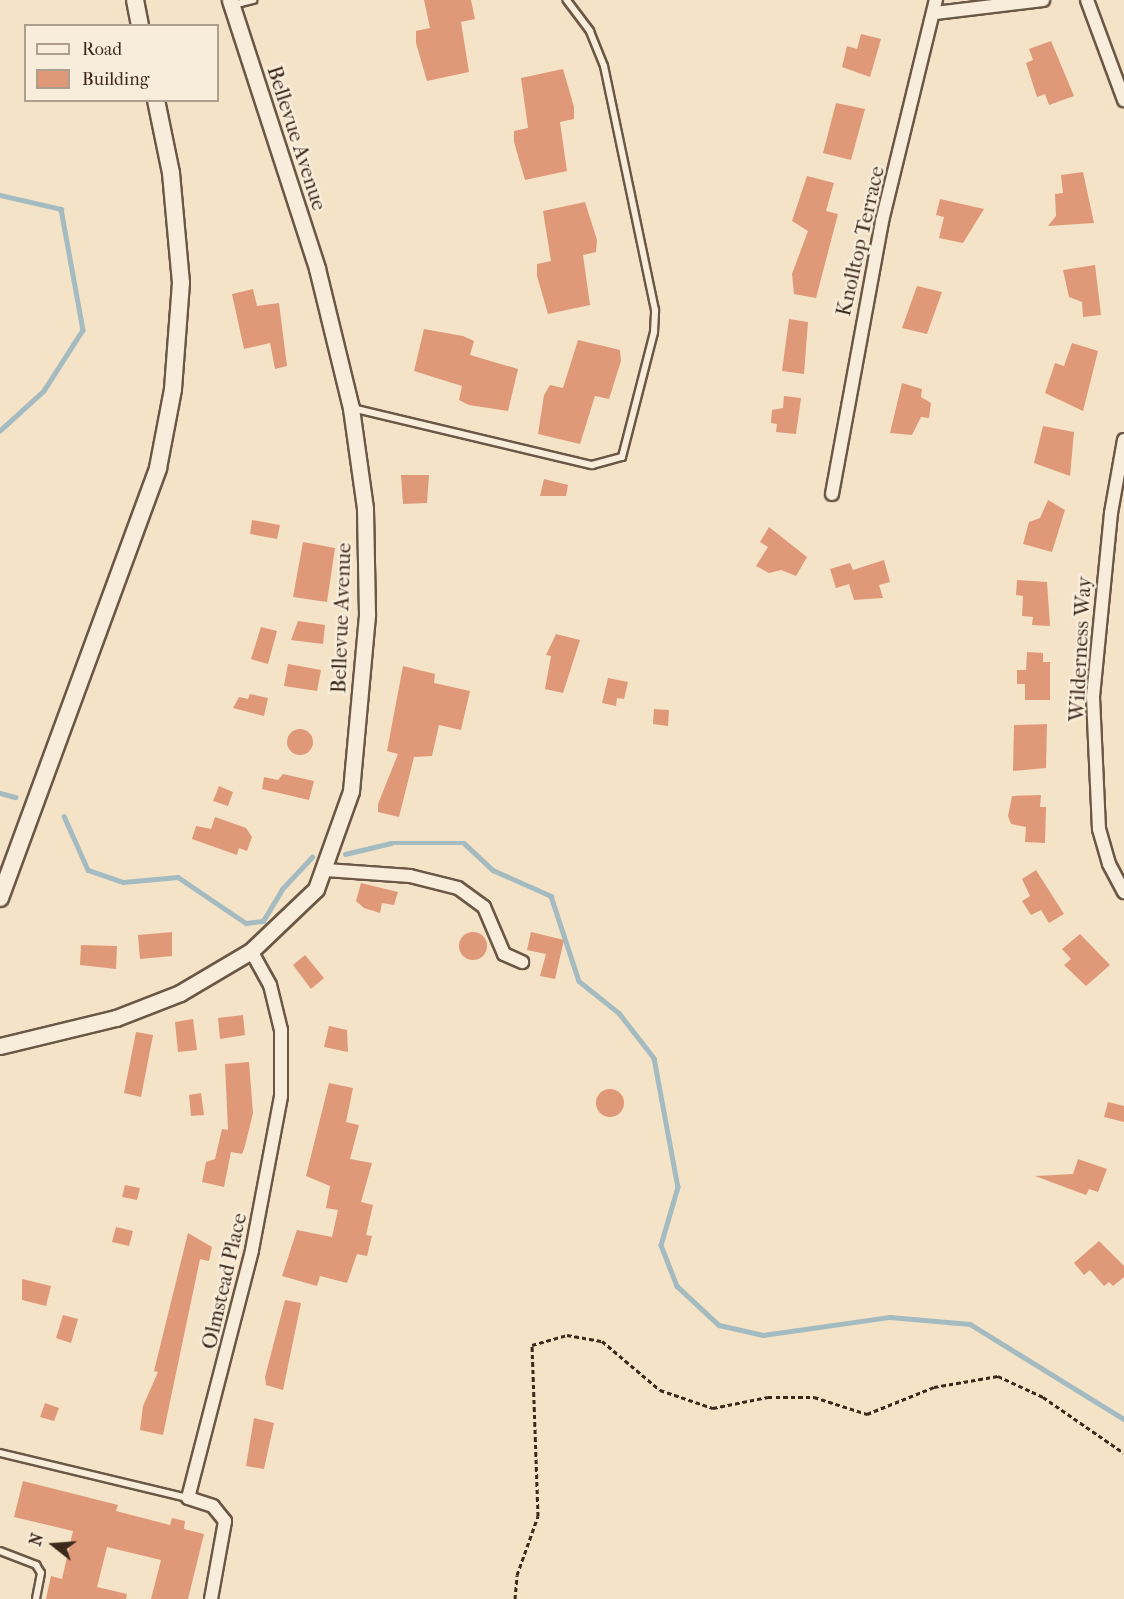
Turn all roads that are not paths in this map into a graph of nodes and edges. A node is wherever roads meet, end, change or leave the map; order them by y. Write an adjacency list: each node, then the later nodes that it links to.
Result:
1 (135, 0): 9 (main road)
2 (253, 0): 7 (lane)
3 (567, 0): 12 (lane)
4 (936, 0): 8 (street, Knolltop Terrace)
5 (1043, 0): 8 (street)
6 (1087, 0): 10 (street)
7 (231, 2): 12 (street, Bellevue Avenue)
8 (935, 13): 14 (street, Knolltop Terrace)
9 (140, 24)
10 (1124, 100)
11 (156, 102): 17 (main road)
12 (351, 408): 15 (street, Bellevue Avenue)
13 (1124, 440): 16 (street, Wilderness Way)
14 (832, 494)
15 (326, 870): 18 (street, Bellevue Avenue); 19 (street)
16 (1124, 892)
17 (0, 898)
18 (251, 951): 20 (street, Bellevue Avenue); 22 (street, Olmstead Place)
19 (522, 962)
20 (0, 1046)
21 (0, 1453): 22 (lane)
22 (188, 1498): 25 (street)
23 (0, 1551): 24 (lane)
24 (36, 1599)
25 (211, 1599)

